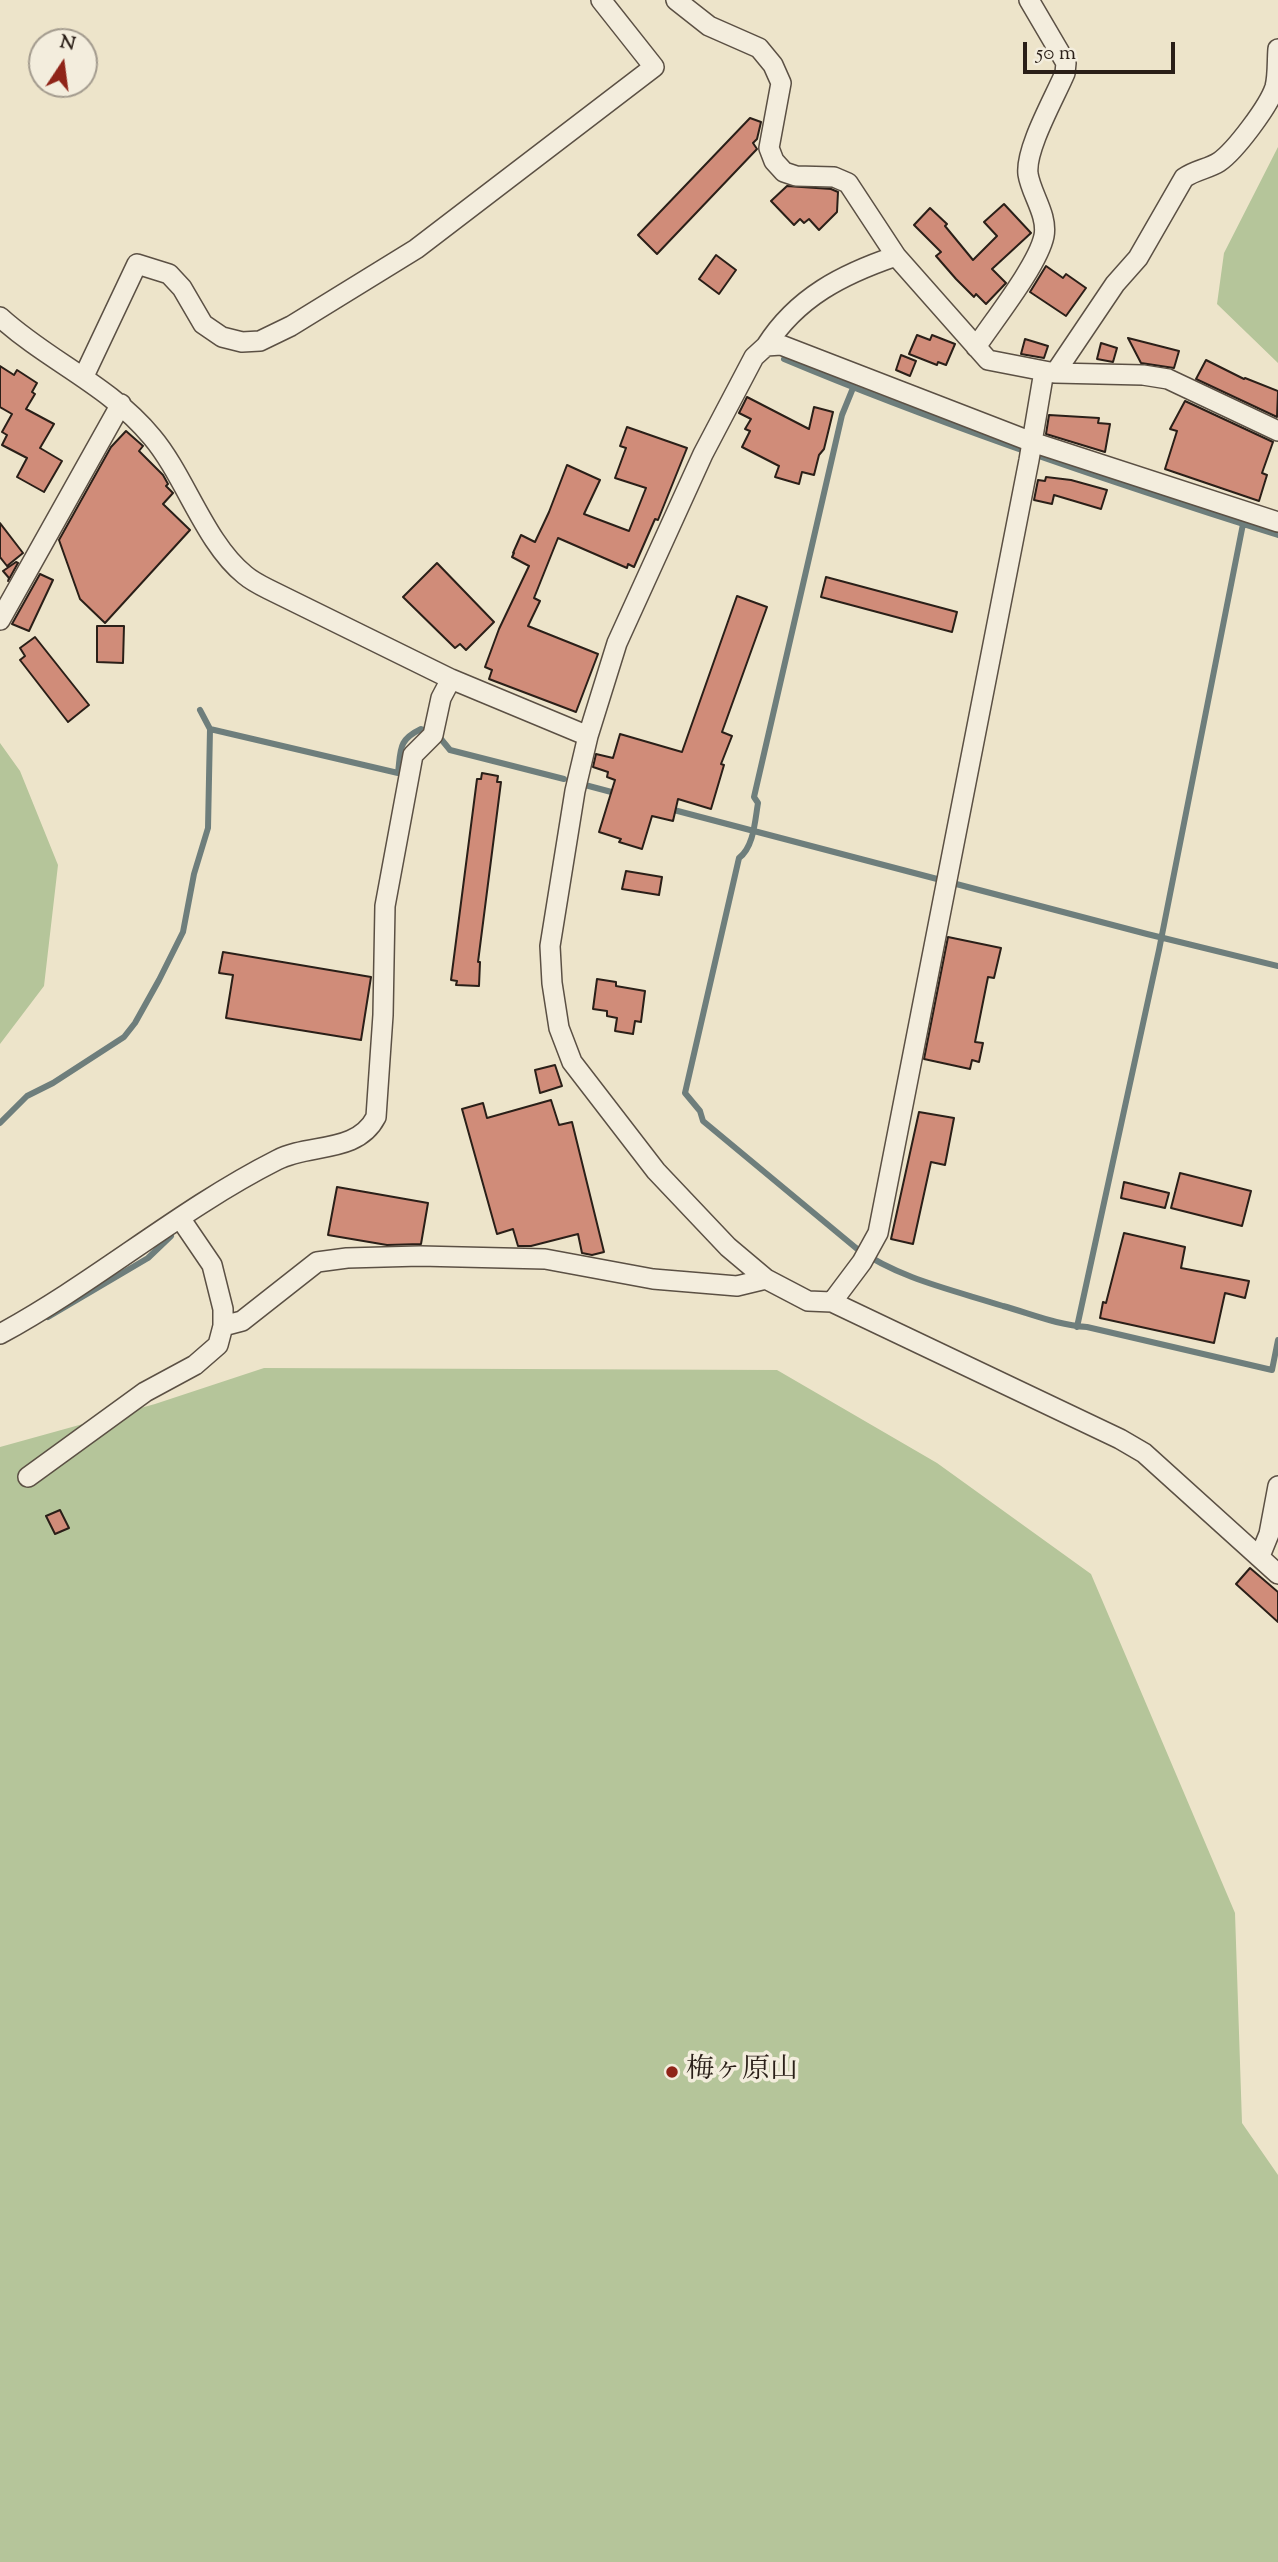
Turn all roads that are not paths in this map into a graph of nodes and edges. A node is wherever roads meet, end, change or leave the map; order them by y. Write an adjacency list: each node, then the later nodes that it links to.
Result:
1 (601, 0): 10 (street)
2 (676, 0): 5 (street)
3 (1029, 0): 8 (street)
4 (1278, 48): 9 (street)
5 (896, 256): 7 (street); 8 (street)
6 (0, 317): 10 (street)
7 (766, 346): 13 (street); 17 (street)
8 (976, 347): 9 (street)
9 (1050, 372): 12 (street); 13 (street)
10 (83, 376): 11 (street)
11 (121, 404): 15 (street); 16 (street)
12 (1278, 431)
13 (1031, 451): 14 (street); 20 (street)
14 (1278, 522)
15 (0, 620)
16 (451, 679): 17 (street); 18 (street)
17 (588, 736): 19 (street)
18 (180, 1218): 21 (street); 22 (street)
19 (766, 1279): 20 (street); 21 (street)
20 (832, 1302): 25 (street)
21 (223, 1326): 23 (street)
22 (0, 1334)
23 (28, 1477)
24 (1278, 1486): 25 (street)
25 (1260, 1556): 26 (street)
26 (1278, 1574)

